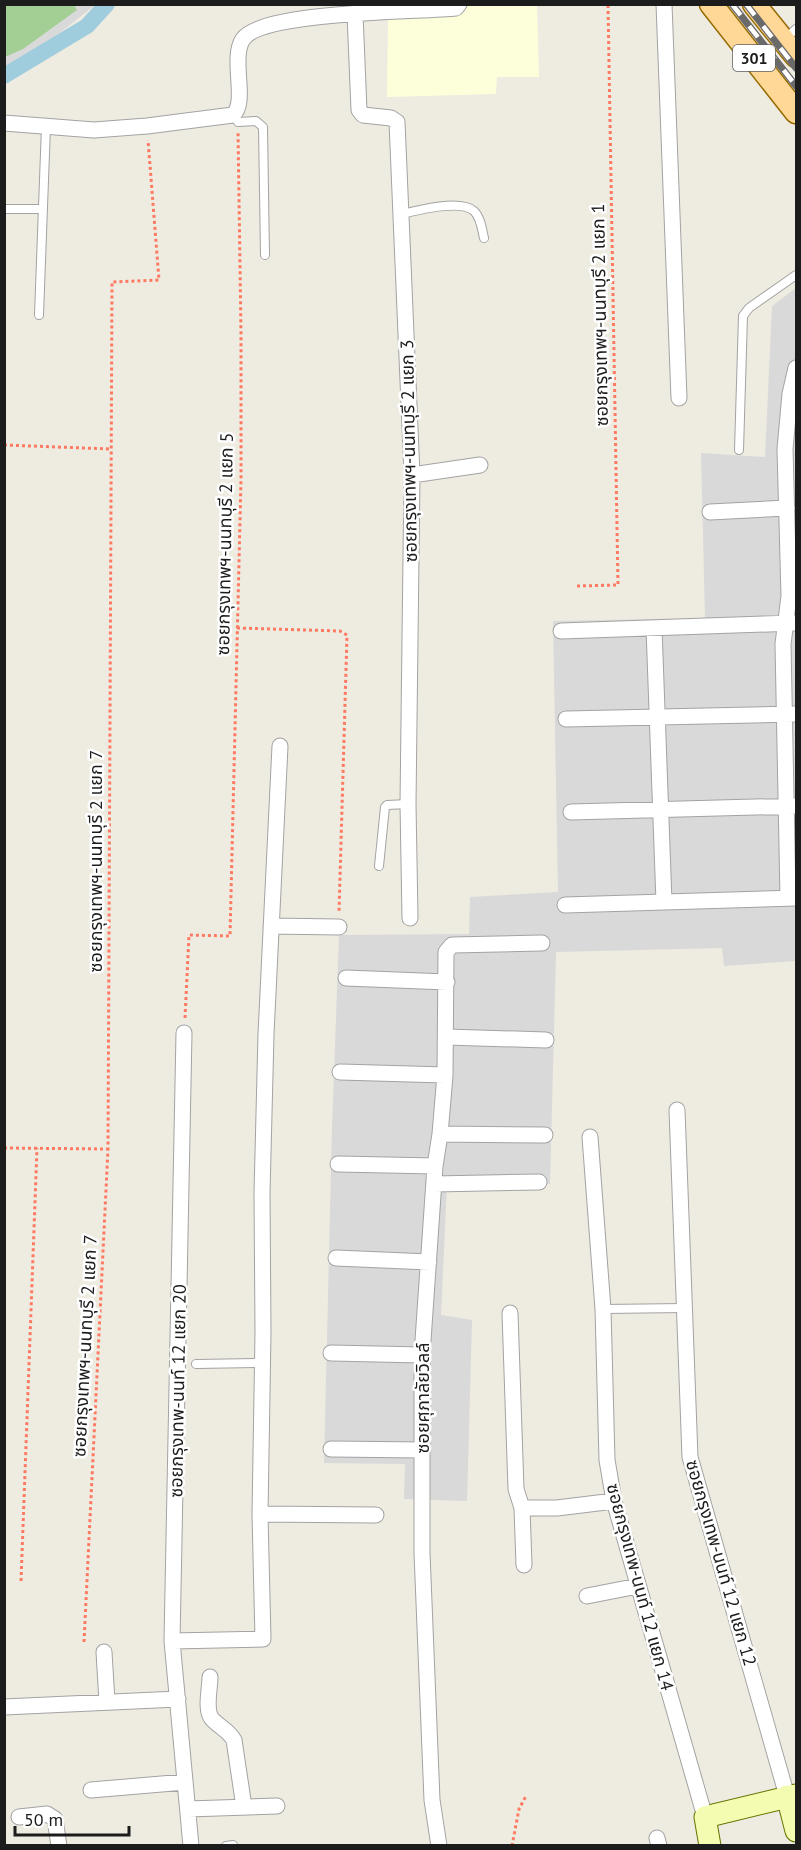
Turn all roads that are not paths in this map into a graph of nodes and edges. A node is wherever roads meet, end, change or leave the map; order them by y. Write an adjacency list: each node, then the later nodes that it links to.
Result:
1 (459, 4): 5 (street)
2 (664, 4): 19 (street)
3 (711, 4): 7 (main road, 301)
4 (754, 4): 6 (main road, 301)
5 (355, 14): 10 (street); 13 (street, ซอยกรุงเทพฯ-นนทบุรี 2 แยก 3)
6 (792, 42)
7 (796, 112)
8 (238, 122): 15 (lane)
9 (4, 123): 10 (street)
10 (46, 126): 12 (lane)
11 (4, 209): 12 (lane)
12 (42, 209): 17 (lane)
13 (402, 214): 14 (lane); 22 (street, ซอยกรุงเทพฯ-นนทบุรี 2 แยก 3)
14 (484, 238)
15 (266, 255)
16 (796, 275): 20 (lane)
17 (39, 315)
18 (796, 368): 23 (street)
19 (679, 398)
20 (739, 450)
21 (480, 465): 22 (street)
22 (412, 475): 33 (street, ซอยกรุงเทพฯ-นนทบุรี 2 แยก 3)
23 (787, 508): 24 (street); 25 (street)
24 (710, 512)
25 (792, 529): 26 (street)
26 (791, 623): 27 (street); 29 (street)
27 (654, 628): 28 (street); 30 (street)
28 (561, 631)
29 (790, 714): 30 (street); 34 (street)
30 (657, 717): 31 (street); 35 (street)
31 (566, 719)
32 (280, 746): 42 (street)
33 (408, 804): 37 (lane); 41 (street, ซอยกรุงเทพฯ-นนทบุรี 2 แยก 3)
34 (791, 807): 35 (street); 38 (street)
35 (660, 810): 36 (street); 39 (street)
36 (571, 812)
37 (379, 866)
38 (792, 898): 39 (street)
39 (664, 902): 40 (street)
40 (565, 905)
41 (410, 918)
42 (271, 926): 43 (street); 67 (street)
43 (339, 927)
44 (542, 943): 46 (street, ซอยศุภาลัยวิลล์)
45 (346, 978): 46 (street)
46 (447, 982): 48 (street, ซอยศุภาลัยวิลล์)
47 (184, 1033): 78 (street, ซอยกรุงเทพ-นนท์ 12 แยก 20)
48 (446, 1037): 49 (street); 51 (street, ซอยศุภาลัยวิลล์)
49 (546, 1040)
50 (340, 1072): 51 (street)
51 (445, 1075): 53 (street, ซอยศุภาลัยวิลล์)
52 (677, 1110): 62 (street, ซอยกรุงเทพ-นนท์ 12 แยก 12)
53 (440, 1134): 54 (street); 57 (street, ซอยศุภาลัยวิลล์)
54 (545, 1135)
55 (590, 1137): 63 (street, ซอยกรุงเทพ-นนท์ 12 แยก 14)
56 (338, 1164): 57 (street)
57 (435, 1166): 59 (street, ซอยศุภาลัยวิลล์)
58 (539, 1182): 59 (street)
59 (434, 1184): 61 (street, ซอยศุภาลัยวิลล์)
60 (336, 1258): 61 (street)
61 (429, 1262): 66 (street, ซอยศุภาลัยวิลล์)
62 (685, 1308): 63 (lane); 86 (street, ซอยกรุงเทพ-นนท์ 12 แยก 12)
63 (603, 1309): 71 (street, ซอยกรุงเทพ-นนท์ 12 แยก 14)
64 (510, 1313): 72 (street)
65 (331, 1353): 66 (street)
66 (422, 1355): 70 (street, ซอยศุภาลัยวิลล์)
67 (261, 1363): 68 (lane); 73 (street)
68 (196, 1364)
69 (331, 1449): 70 (street)
70 (423, 1450): 97 (street, ซอยศุภาลัยวิลล์)
71 (614, 1501): 72 (street); 76 (street, ซอยกรุงเทพ-นนท์ 12 แยก 14)
72 (522, 1508): 75 (street)
73 (260, 1514): 74 (street); 78 (street)
74 (376, 1515)
75 (524, 1565)
76 (638, 1586): 77 (street); 91 (street, ซอยกรุงเทพ-นนท์ 12 แยก 14)
77 (586, 1596)
78 (172, 1641): 81 (street, ซอยกรุงเทพ-นนท์ 12 แยก 20)
79 (104, 1652): 82 (street)
80 (210, 1677): 88 (street)
81 (178, 1699): 82 (street); 84 (street, ซอยกรุงเทพ-นนท์ 12 แยก 20)
82 (107, 1702): 83 (street)
83 (4, 1707)
84 (185, 1782): 85 (street); 89 (street, ซอยกรุงเทพ-นนท์ 12 แยก 20)
85 (91, 1790)
86 (792, 1796): 91 (street); 92 (street)
87 (277, 1806): 88 (street)
88 (244, 1807): 89 (street)
89 (188, 1809): 94 (street, ซอยกรุงเทพ-นนท์ 12 แยก 20)
90 (19, 1816): 93 (street)
91 (705, 1817): 98 (street, ซอยกรุงเทพ-นนท์ 12 แยก 14)
92 (796, 1831)
93 (59, 1845)
94 (191, 1845)
95 (226, 1845): 96 (lane)
96 (233, 1845)
97 (439, 1845)
98 (710, 1845)

